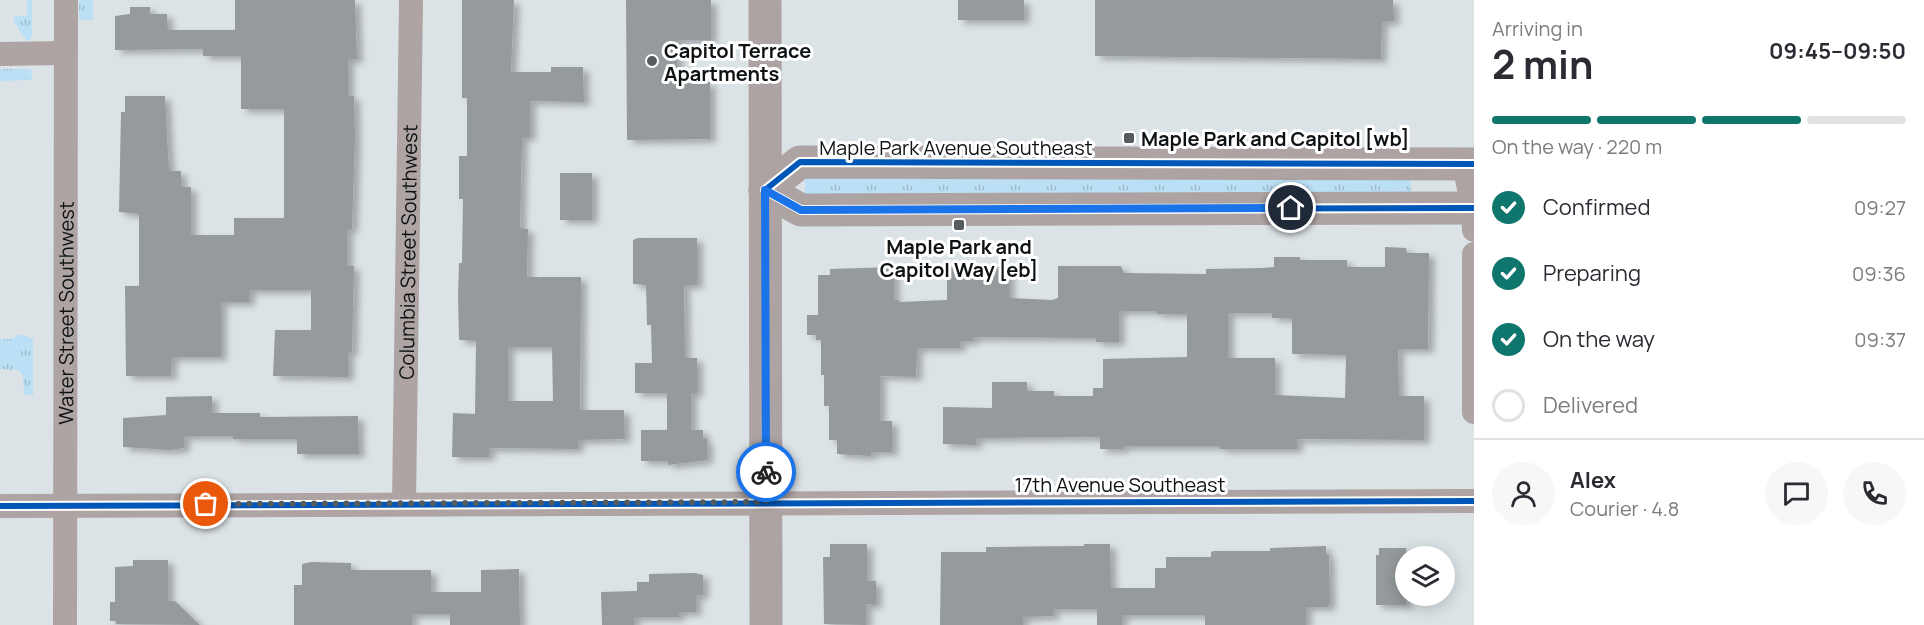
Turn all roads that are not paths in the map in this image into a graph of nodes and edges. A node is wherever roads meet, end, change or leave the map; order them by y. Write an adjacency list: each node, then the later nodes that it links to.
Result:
1 (66, 0): 4 (street, Water Street Southwest)
2 (411, 0): 13 (street, Columbia Street Southwest)
3 (765, 0): 7 (street)
4 (65, 53): 5 (street); 15 (street, Water Street Southwest)
5 (0, 54)
6 (1469, 164): 7 (street, Maple Park Avenue Southeast); 8 (street)
7 (765, 190): 8 (street); 12 (street)
8 (1474, 215)
9 (1474, 254): 10 (street)
10 (1474, 412)
11 (1474, 501): 12 (street, 17th Avenue Southeast)
12 (766, 502): 13 (street, 17th Avenue Southeast); 17 (street)
13 (404, 504): 15 (street, 17th Avenue Southeast)
14 (0, 506): 15 (street, 17th Avenue Southeast)
15 (63, 506): 16 (street, Water Street Southwest)
16 (65, 625)
17 (766, 625)

